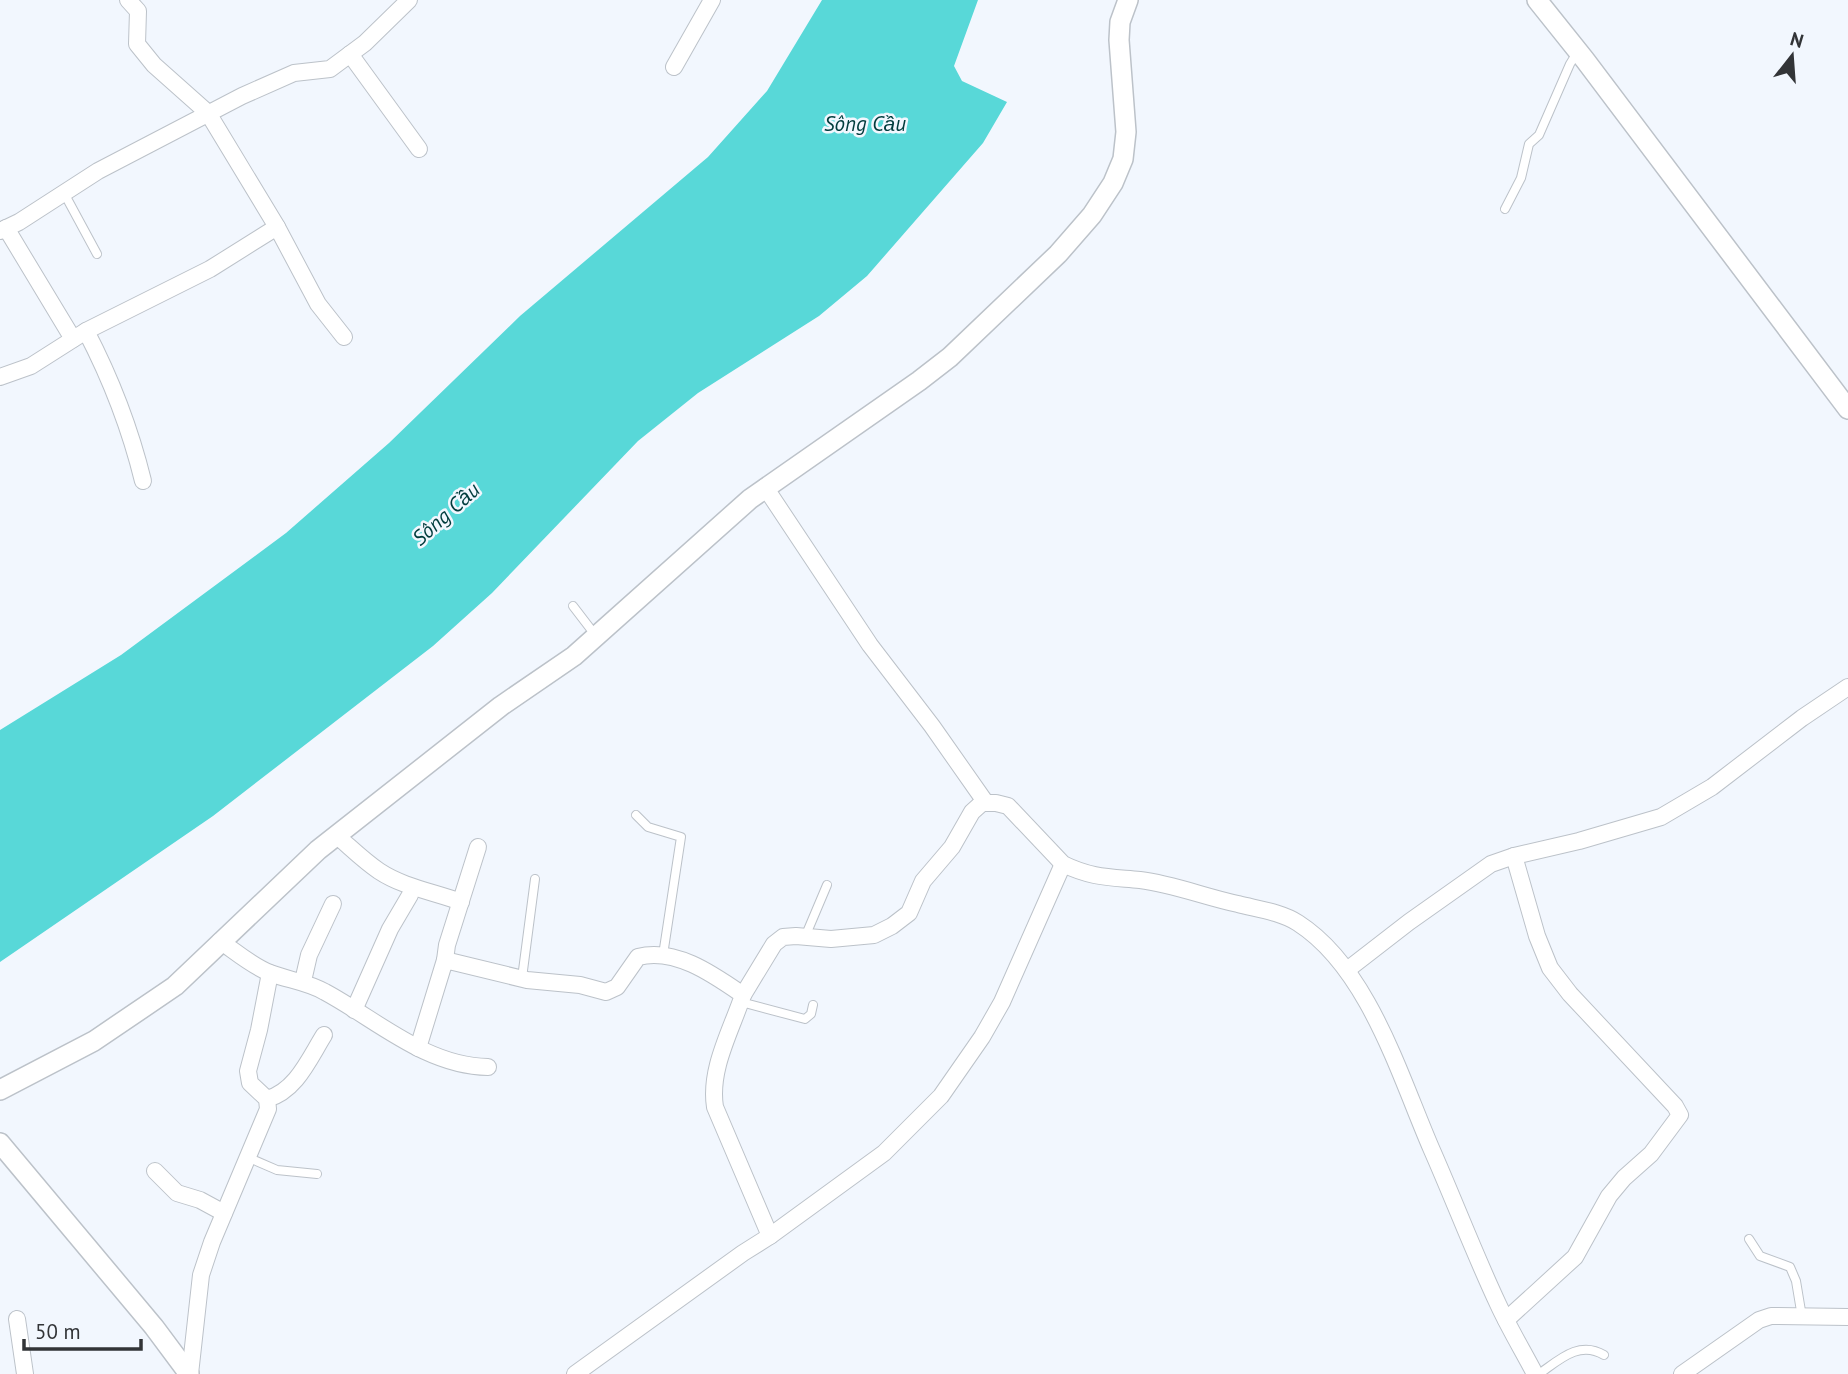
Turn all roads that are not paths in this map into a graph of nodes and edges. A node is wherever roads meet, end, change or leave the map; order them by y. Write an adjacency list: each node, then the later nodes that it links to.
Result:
1 (128, 0): 9 (street)
2 (409, 0): 7 (street)
3 (712, 0): 8 (street)
4 (1128, 0): 21 (street)
5 (1537, 0): 6 (street)
6 (1578, 51): 12 (lane); 19 (street)
7 (350, 54): 9 (street); 10 (street)
8 (674, 67)
9 (208, 113): 11 (street); 13 (street)
10 (419, 149)
11 (64, 193): 14 (street); 15 (lane)
12 (1505, 209)
13 (277, 227): 16 (street); 17 (street)
14 (3, 230): 16 (street)
15 (97, 254)
16 (79, 335): 18 (street); 20 (street)
17 (344, 337)
18 (0, 377)
19 (1848, 409)
20 (143, 481)
21 (765, 487): 23 (street); 25 (street)
22 (573, 606): 23 (lane)
23 (596, 636): 27 (street)
24 (1848, 687): 29 (street)
25 (986, 803): 30 (street); 36 (street)
26 (636, 815): 38 (lane)
27 (337, 835): 34 (street); 37 (street)
28 (478, 847): 34 (street)
29 (1514, 856): 40 (street); 62 (street)
30 (1068, 866): 40 (street); 57 (street)
31 (535, 879): 42 (lane)
32 (827, 885): 36 (lane)
33 (410, 895): 46 (street)
34 (461, 902): 39 (street)
35 (333, 904): 43 (street)
36 (805, 937): 44 (street)
37 (220, 942): 41 (street); 50 (street)
38 (663, 955): 42 (street); 44 (street)
39 (445, 960): 42 (street); 48 (street)
40 (1347, 970): 62 (street)
41 (270, 973): 43 (street); 51 (street)
42 (522, 978)
43 (303, 981): 46 (street)
44 (742, 998): 45 (lane); 57 (street)
45 (813, 1005)
46 (354, 1010): 48 (street)
47 (324, 1035): 51 (street)
48 (418, 1048): 49 (street)
49 (488, 1067)
50 (0, 1090)
51 (267, 1099): 53 (street)
52 (0, 1143): 65 (street)
53 (247, 1157): 55 (lane); 56 (street)
54 (155, 1171): 56 (street)
55 (317, 1174)
56 (224, 1213): 65 (street)
57 (770, 1236): 66 (street)
58 (1749, 1239): 59 (lane)
59 (1802, 1317): 60 (street); 68 (street)
60 (1848, 1317)
61 (17, 1319): 64 (street)
62 (1506, 1320): 67 (street)
63 (1604, 1355): 67 (lane)
64 (25, 1374)
65 (189, 1374)
66 (575, 1374)
67 (1537, 1374)
68 (1682, 1374)

